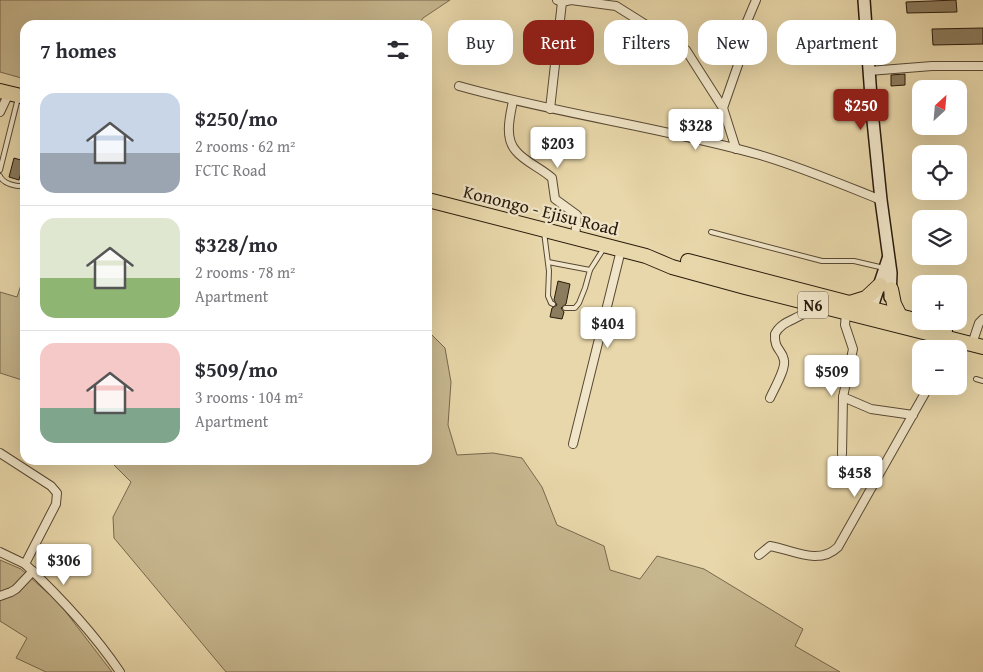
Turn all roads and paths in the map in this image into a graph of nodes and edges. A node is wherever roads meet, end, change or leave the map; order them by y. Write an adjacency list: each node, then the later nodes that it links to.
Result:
1 (756, 0): 9 (street)
2 (864, 0): 5 (street)
3 (559, 1): 9 (street); 10 (street)
4 (983, 66): 5 (street)
5 (869, 71): 16 (street)
6 (460, 86): 8 (street)
7 (13, 94): 11 (street); 13 (lane)
8 (512, 101): 10 (street); 20 (street)
9 (723, 108): 12 (street)
10 (550, 109): 12 (street)
11 (0, 112)
12 (736, 149): 16 (street)
13 (0, 170)
14 (0, 176): 15 (lane)
15 (20, 185)
16 (881, 200): 25 (street)
17 (432, 201): 18 (highway, Konongo - Ejisu Road / N6)
18 (544, 230): 20 (highway, Konongo - Ejisu Road / N6); 24 (lane)
19 (711, 232): 25 (lane)
20 (575, 238): 21 (highway, Konongo - Ejisu Road / N6)
21 (606, 246): 22 (highway, Konongo - Ejisu Road / N6); 26 (lane)
22 (621, 250): 23 (highway, Konongo - Ejisu Road / N6); 44 (street)
23 (646, 256): 29 (highway, Konongo - Ejisu Road / N6); 31 (highway, Konongo - Ejisu Road / N6)
24 (548, 262): 26 (lane); 28 (lane)
25 (886, 263): 27 (street)
26 (590, 270): 30 (lane)
27 (885, 287): 31 (highway); 32 (street); 33 (highway)
28 (553, 304)
29 (813, 305): 31 (highway, Konongo - Ejisu Road / N6); 42 (street)
30 (565, 308)
31 (848, 308): 32 (highway, Konongo - Ejisu Road / N6); 41 (street)
32 (869, 314): 33 (highway, Konongo - Ejisu Road / N6)
33 (891, 317): 35 (highway, Konongo - Ejisu Road / N6); 36 (highway, Konongo - Ejisu Road / N6)
34 (983, 319): 36 (street)
35 (942, 340)
36 (980, 342): 37 (highway, Konongo - Ejisu Road / N6)
37 (967, 343)
38 (976, 379): 39 (lane)
39 (983, 381)
40 (924, 395): 43 (street)
41 (843, 397): 43 (street); 46 (street)
42 (770, 398)
43 (913, 416): 48 (street)
44 (573, 444)
45 (0, 453): 49 (street)
46 (842, 454)
47 (0, 552): 49 (street)
48 (759, 555)
49 (25, 564): 50 (street)
50 (32, 571): 51 (street); 52 (street)
51 (0, 596)
52 (120, 672)

